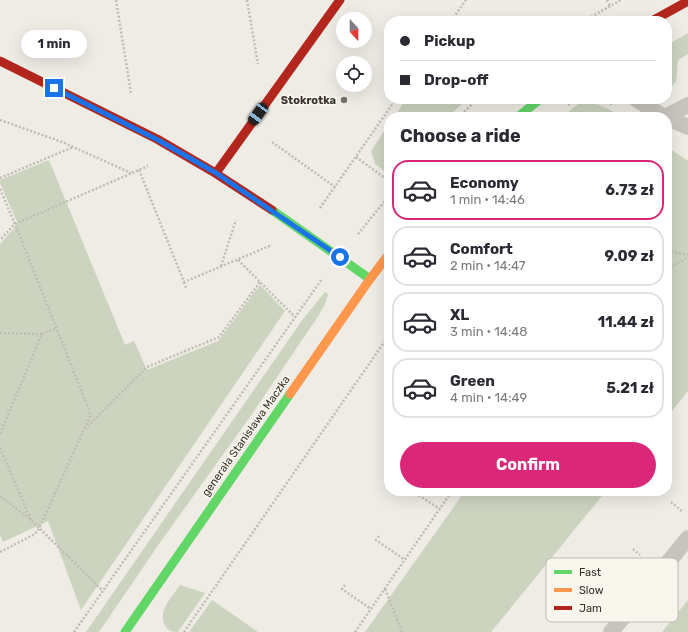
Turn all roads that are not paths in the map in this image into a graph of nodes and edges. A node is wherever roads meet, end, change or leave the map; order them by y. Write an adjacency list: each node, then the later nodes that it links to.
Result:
1 (340, 0): 13 (street)
2 (688, 1): 3 (street)
3 (661, 16)
4 (0, 61): 13 (street)
5 (534, 104): 8 (street)
6 (644, 104): 9 (lane)
7 (688, 105): 10 (lane)
8 (524, 112)
9 (657, 112)
10 (672, 113)
11 (672, 120): 12 (lane)
12 (688, 127)
13 (216, 173): 15 (street)
14 (384, 261): 15 (street, generała Stanisława Maczka)
15 (370, 279): 19 (street, generała Stanisława Maczka)
16 (688, 538): 17 (lane)
17 (672, 558)
18 (619, 622): 20 (lane)
19 (125, 632)
20 (611, 632)

